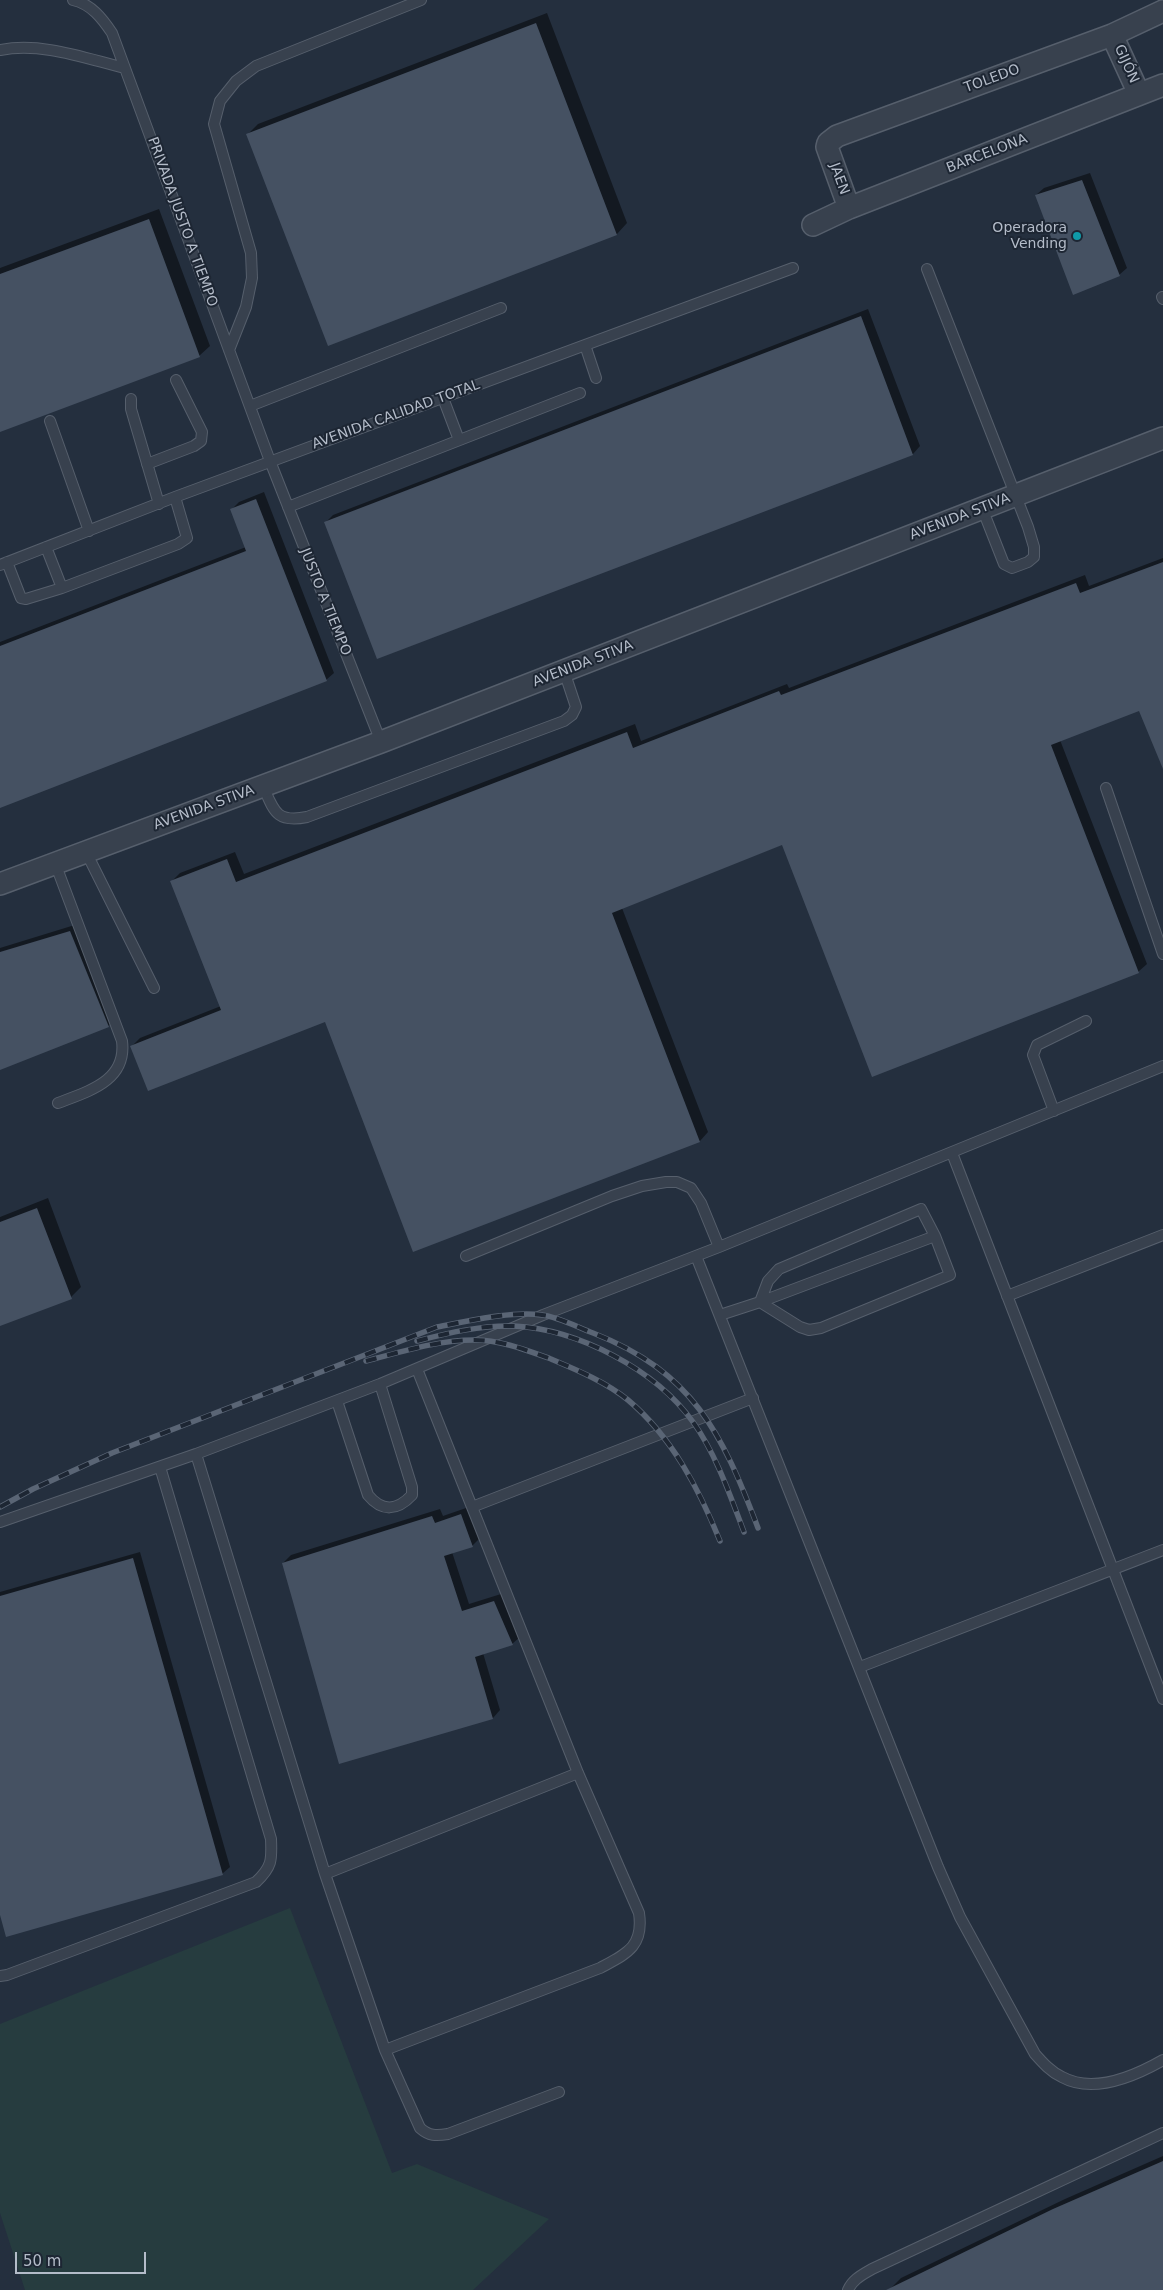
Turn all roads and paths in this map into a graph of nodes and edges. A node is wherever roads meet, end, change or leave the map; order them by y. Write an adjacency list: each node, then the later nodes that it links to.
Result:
1 (73, 0): 6 (lane, PRIVADA JUSTO A TIEMPO)
2 (421, 0): 16 (lane)
3 (1163, 11): 4 (street, TOLEDO)
4 (1112, 35): 8 (street, GIJÓN); 9 (street, TOLEDO)
5 (0, 50): 6 (lane)
6 (125, 68): 16 (lane, PRIVADA JUSTO A TIEMPO)
7 (1163, 85): 8 (street, BARCELONA)
8 (1139, 94): 10 (street, BARCELONA)
9 (828, 151): 10 (street, JAEN)
10 (849, 208): 11 (street, BARCELONA)
11 (812, 225)
12 (793, 268): 15 (lane, AVENIDA CALIDAD TOTAL)
13 (927, 269): 28 (lane)
14 (501, 308): 22 (lane)
15 (586, 345): 17 (lane); 20 (lane, AVENIDA CALIDAD TOTAL)
16 (229, 350): 22 (lane, PRIVADA JUSTO A TIEMPO)
17 (596, 378)
18 (176, 380): 27 (lane)
19 (580, 393): 25 (lane)
20 (443, 398): 25 (lane); 26 (lane, AVENIDA CALIDAD TOTAL)
21 (131, 399): 27 (lane)
22 (250, 406): 26 (lane, PRIVADA JUSTO A TIEMPO)
23 (50, 421): 33 (lane)
24 (1163, 438): 28 (street, AVENIDA STIVA)
25 (459, 440): 31 (lane)
26 (270, 461): 29 (lane, AVENIDA CALIDAD TOTAL); 31 (lane, JUSTO A TIEMPO)
27 (147, 464): 30 (lane)
28 (1017, 494): 32 (street, AVENIDA STIVA); 32 (lane)
29 (175, 497): 30 (lane, AVENIDA CALIDAD TOTAL); 36 (lane)
30 (159, 504): 33 (lane, AVENIDA CALIDAD TOTAL)
31 (288, 507): 38 (lane, JUSTO A TIEMPO)
32 (982, 508): 37 (street, AVENIDA STIVA)
33 (89, 531): 34 (lane, AVENIDA CALIDAD TOTAL)
34 (46, 547): 35 (lane, AVENIDA CALIDAD TOTAL); 36 (lane)
35 (4, 564): 36 (lane)
36 (62, 588)
37 (564, 671): 38 (street, AVENIDA STIVA); 39 (lane)
38 (381, 742): 39 (street, AVENIDA STIVA)
39 (263, 786): 41 (street, AVENIDA STIVA)
40 (1106, 788): 44 (lane)
41 (86, 852): 42 (street, AVENIDA STIVA); 45 (lane)
42 (55, 863): 43 (street, AVENIDA STIVA); 48 (lane)
43 (0, 884)
44 (1163, 954)
45 (154, 988)
46 (1086, 1021): 49 (lane)
47 (1163, 1066): 49 (lane)
48 (58, 1103)
49 (1054, 1111): 50 (lane)
50 (952, 1153): 53 (lane); 56 (lane)
51 (1163, 1235): 56 (lane)
52 (935, 1236): 57 (lane); 57 (lane); 57 (lane)
53 (719, 1247): 54 (lane); 55 (lane)
54 (466, 1256)
55 (696, 1256): 58 (lane); 59 (lane)
56 (1007, 1296): 68 (lane)
57 (760, 1302): 58 (lane)
58 (720, 1315): 61 (lane)
59 (417, 1369): 60 (lane); 65 (lane)
60 (380, 1384): 62 (lane); 62 (lane)
61 (753, 1398): 65 (lane); 69 (lane)
62 (337, 1401): 63 (lane)
63 (196, 1454): 64 (lane); 72 (lane)
64 (160, 1467): 66 (lane); 73 (lane)
65 (472, 1507): 71 (lane)
66 (0, 1522)
67 (1163, 1550): 68 (lane)
68 (1113, 1569): 69 (lane); 70 (lane)
69 (860, 1666): 75 (lane)
70 (1163, 1699)
71 (578, 1773): 72 (lane); 74 (lane)
72 (325, 1874): 74 (lane)
73 (0, 1976)
74 (385, 2050): 76 (lane)
75 (1163, 2060)
76 (559, 2092)
77 (1163, 2132): 78 (lane)
78 (848, 2290)

